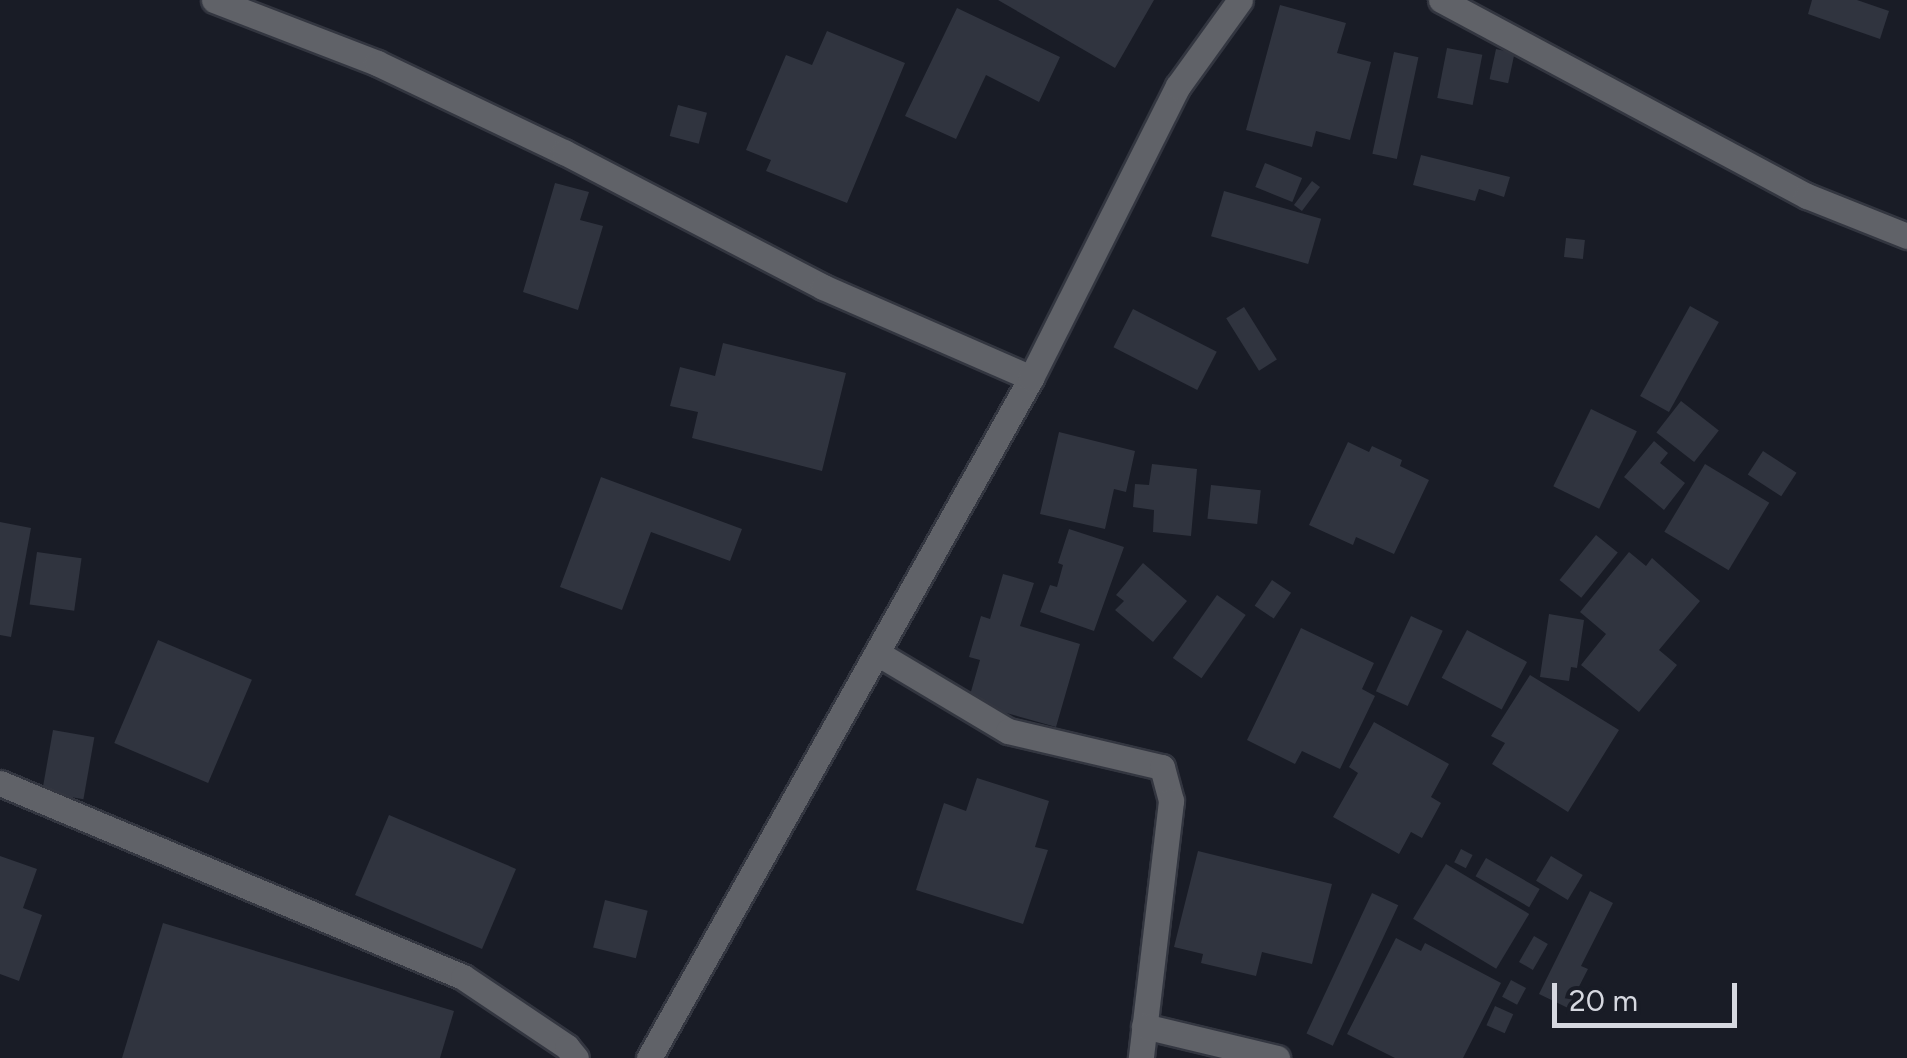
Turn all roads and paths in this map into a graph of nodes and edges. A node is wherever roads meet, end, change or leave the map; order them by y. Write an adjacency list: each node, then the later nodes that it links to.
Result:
1 (214, 0): 5 (street)
2 (1240, 0): 5 (street)
3 (1441, 0): 4 (street)
4 (1907, 236)
5 (1031, 378): 6 (street)
6 (877, 653): 8 (street); 10 (street)
7 (0, 783): 9 (street)
8 (1144, 1026): 11 (street); 12 (street)
9 (576, 1058)
10 (648, 1058)
11 (1141, 1058)
12 (1277, 1058)

